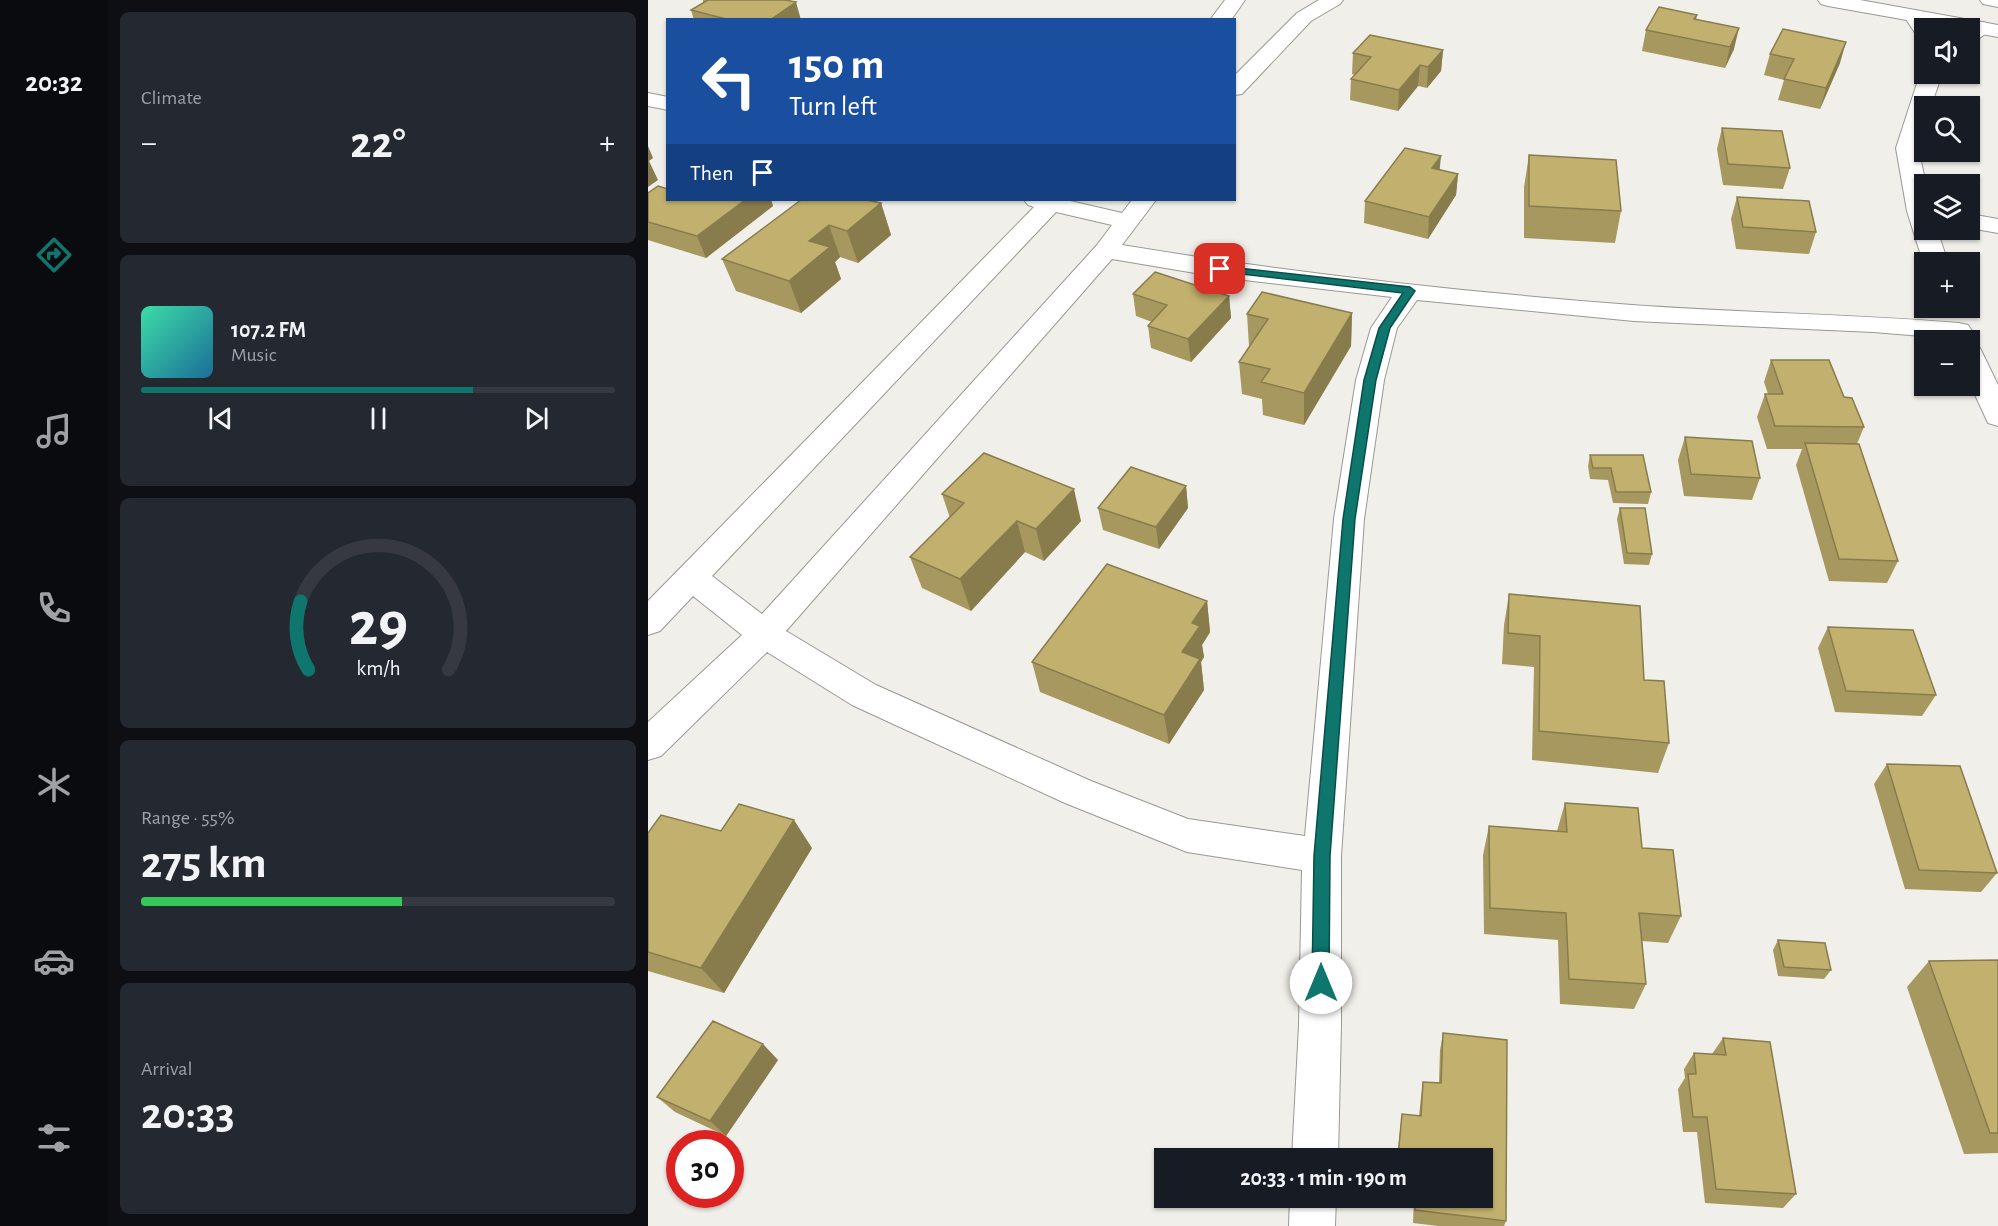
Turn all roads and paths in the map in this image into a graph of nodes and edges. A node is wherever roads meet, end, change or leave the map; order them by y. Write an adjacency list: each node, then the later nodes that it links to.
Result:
1 (1235, 0): 6 (street)
2 (1333, 0): 9 (street)
3 (1828, 0): 7 (street)
4 (1990, 0): 5 (street)
5 (1998, 2)
6 (1222, 18)
7 (1914, 23)
8 (1928, 84): 12 (street)
9 (1236, 87)
10 (648, 99): 11 (street)
11 (666, 104)
12 (1914, 180)
13 (1047, 201): 14 (street); 22 (street)
14 (1135, 210): 17 (street)
15 (1980, 223): 16 (street)
16 (1998, 226)
17 (1106, 250): 18 (street); 24 (street)
18 (1410, 291): 19 (street); 26 (street)
19 (1931, 330)
20 (1980, 377): 21 (street)
21 (1998, 416)
22 (691, 577): 23 (street); 24 (street)
23 (648, 622)
24 (764, 634): 25 (street); 26 (street)
25 (648, 745)
26 (1322, 856): 27 (street)
27 (1315, 1148)
28 (1313, 1208): 29 (street)
29 (1312, 1226)

